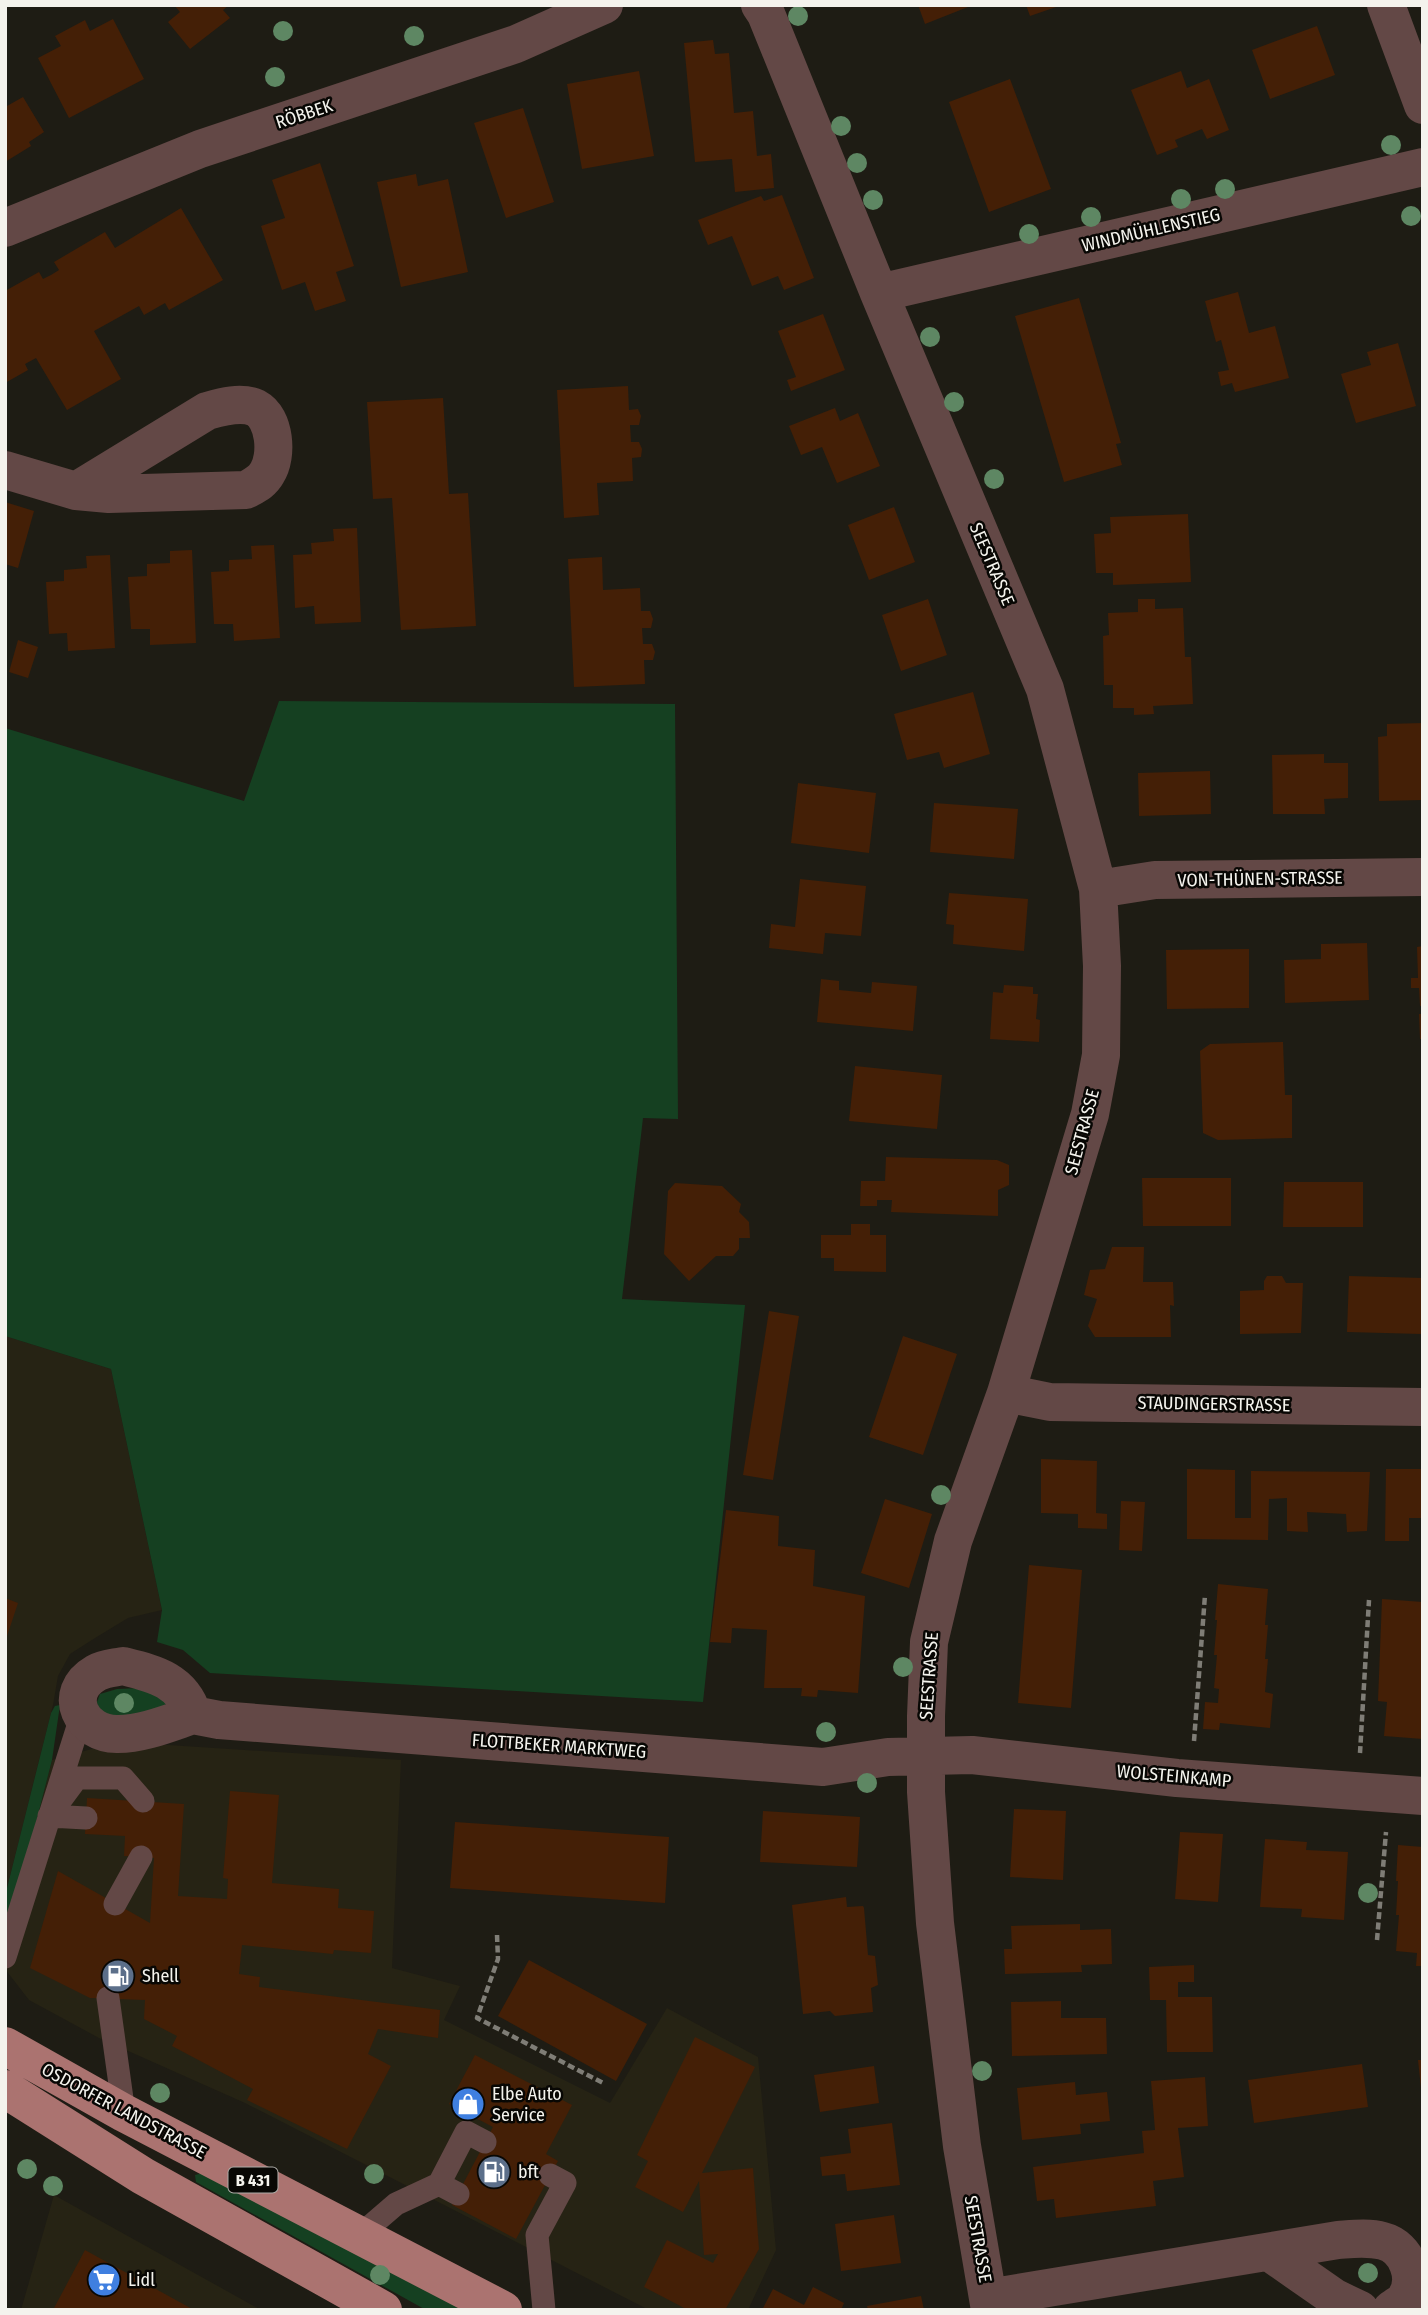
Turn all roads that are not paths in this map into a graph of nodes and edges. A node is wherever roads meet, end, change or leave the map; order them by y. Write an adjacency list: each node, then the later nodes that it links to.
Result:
1 (604, 5): 6 (street, RÖBBEK)
2 (760, 5): 7 (street, SEESTRASSE)
3 (1386, 5): 4 (street)
4 (1423, 105)
5 (1423, 167): 7 (street, WINDMÜHLENSTIEG)
6 (5, 228)
7 (879, 293): 11 (street, SEESTRASSE)
8 (5, 470): 9 (street)
9 (76, 491)
10 (1423, 877): 11 (street, VON-THÜNEN-STRASSE)
11 (1098, 889): 12 (street, SEESTRASSE)
12 (1006, 1392): 13 (street, STAUDINGERSTRASSE); 16 (street, SEESTRASSE)
13 (1423, 1407)
14 (192, 1715): 15 (street, FLOTTBEKER MARKTWEG); 15 (street); 16 (street, FLOTTBEKER MARKTWEG)
15 (81, 1717): 19 (lane)
16 (925, 1756): 17 (street, WOLSTEINKAMP); 32 (street, SEESTRASSE)
17 (1423, 1796)
18 (143, 1801): 19 (lane)
19 (49, 1816): 20 (lane); 23 (lane)
20 (86, 1818)
21 (141, 1857): 22 (lane)
22 (115, 1904)
23 (12, 1950)
24 (107, 1998): 27 (lane)
25 (5, 2046): 27 (main road, OSDORFER LANDSTRASSE / B 431)
26 (5, 2089): 33 (main road)
27 (124, 2113): 30 (main road, OSDORFER LANDSTRASSE / B 431)
28 (485, 2142): 30 (lane)
29 (550, 2175): 35 (lane)
30 (360, 2235): 34 (main road, OSDORFER LANDSTRASSE / B 431)
31 (1269, 2252): 32 (street, SEESTRASSE); 36 (street); 37 (street, SEESTRASSE)
32 (989, 2304)
33 (383, 2310)
34 (503, 2310)
35 (544, 2310)
36 (1360, 2310)
37 (1391, 2310)

